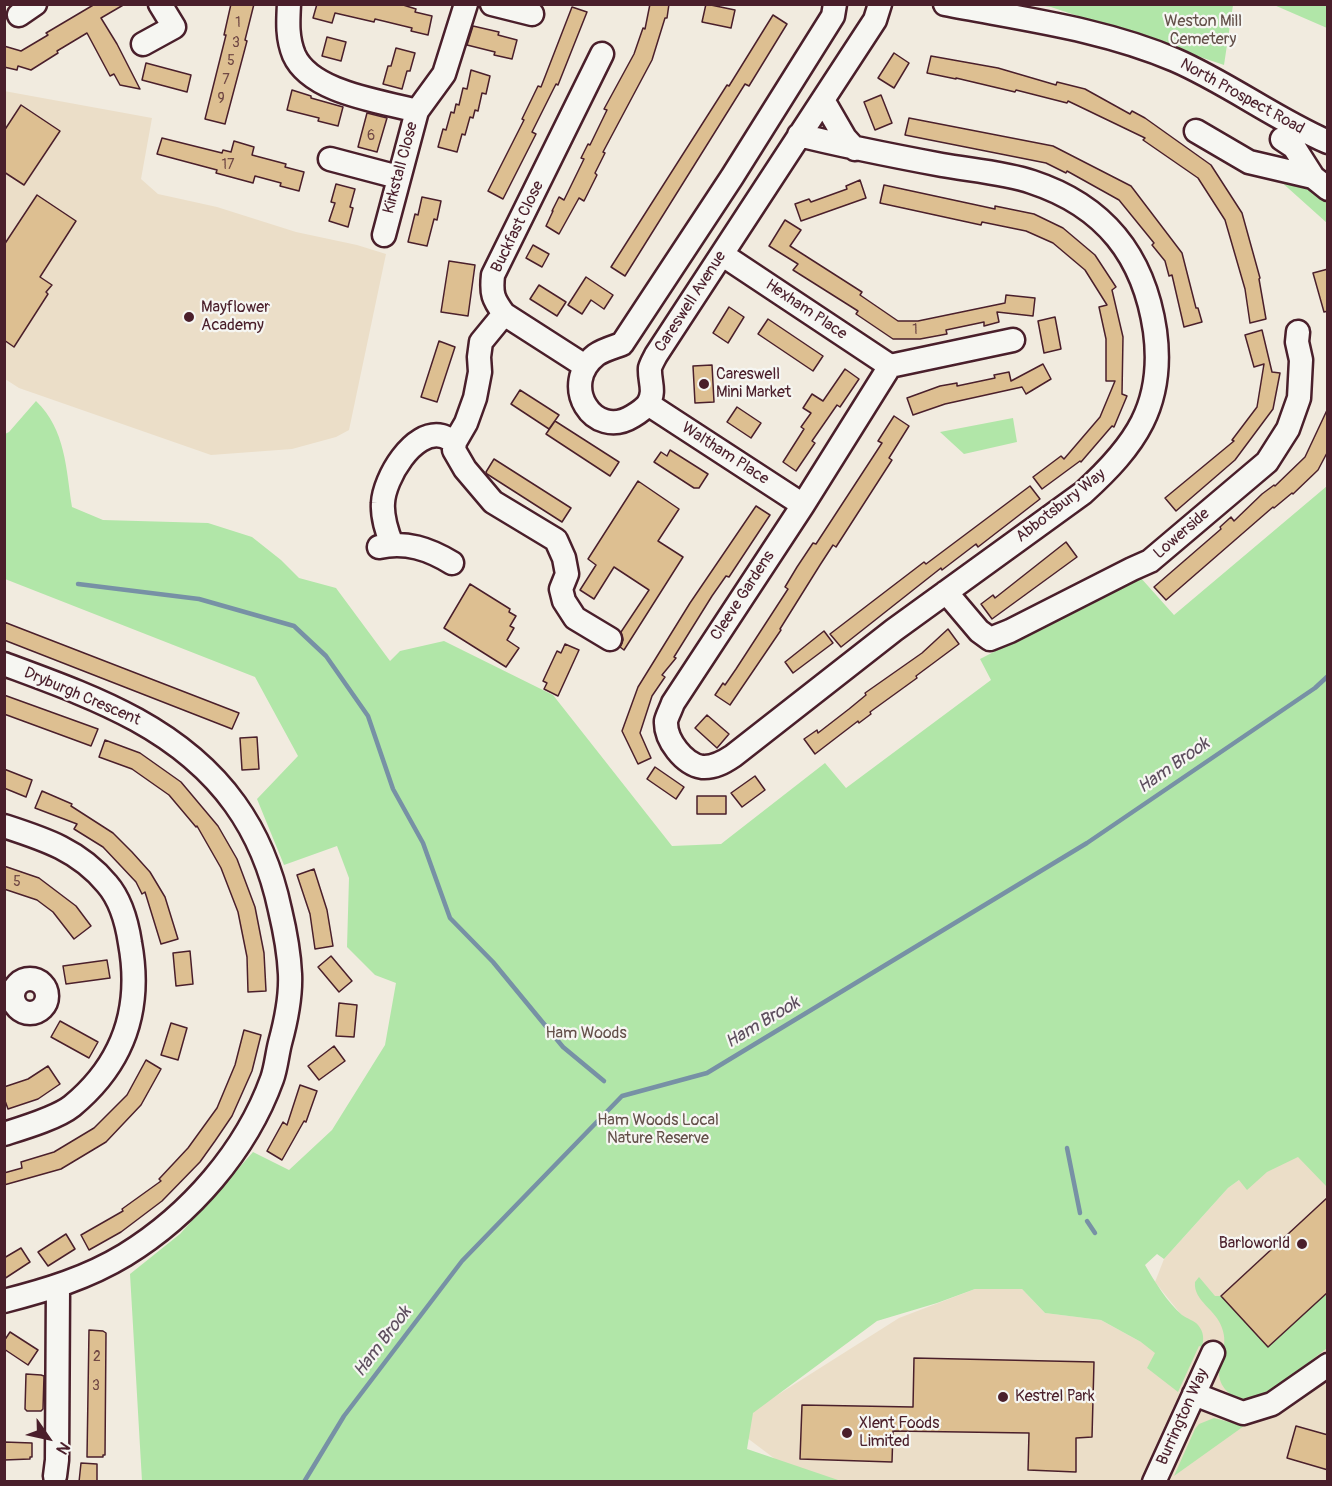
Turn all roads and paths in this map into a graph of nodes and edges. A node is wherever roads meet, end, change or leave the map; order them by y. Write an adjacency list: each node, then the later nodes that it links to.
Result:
1 (160, 4): 9 (street)
2 (289, 4): 12 (street)
3 (466, 4): 12 (street, Kirkstall Close)
4 (492, 4): 8 (street)
5 (835, 4): 26 (street)
6 (880, 4): 11 (street, Careswell Avenue)
7 (945, 4): 16 (street, North Prospect Road)
8 (532, 14)
9 (143, 44)
10 (602, 54): 23 (street, Buckfast Close)
11 (823, 100): 14 (street, Careswell Avenue); 17 (street)
12 (417, 111): 19 (street, Kirkstall Close)
13 (1196, 131): 20 (street)
14 (800, 135): 17 (street, Abbotsbury Way); 22 (street, Careswell Avenue)
15 (1282, 139): 20 (street)
16 (1328, 142)
17 (855, 149): 32 (street, Abbotsbury Way)
18 (330, 159): 19 (street)
19 (398, 177): 21 (street, Kirkstall Close)
20 (1320, 183)
21 (384, 235)
22 (723, 255): 27 (street, Hexham Place); 28 (street, Careswell Avenue)
23 (504, 314): 26 (street); 29 (street)
24 (1298, 332): 32 (street, Lowerside)
25 (1013, 340): 27 (street)
26 (585, 366): 28 (street)
27 (890, 366): 30 (street, Cleeve Gardens)
28 (648, 404): 30 (street, Waltham Place)
29 (455, 442): 31 (street); 33 (street)
30 (802, 505): 35 (street, Cleeve Gardens)
31 (452, 563)
32 (946, 592): 35 (street, Abbotsbury Way)
33 (610, 639)
34 (4, 664): 38 (street, Dryburgh Crescent)
35 (758, 739)
36 (4, 826): 37 (street)
37 (4, 1134)
38 (58, 1287): 39 (street, Dryburgh Crescent); 43 (street)
39 (4, 1302)
40 (1213, 1353): 42 (street, Burrington Way)
41 (1328, 1365): 42 (street)
42 (1194, 1394): 44 (street, Burrington Way)
43 (55, 1476)
44 (1154, 1482)

